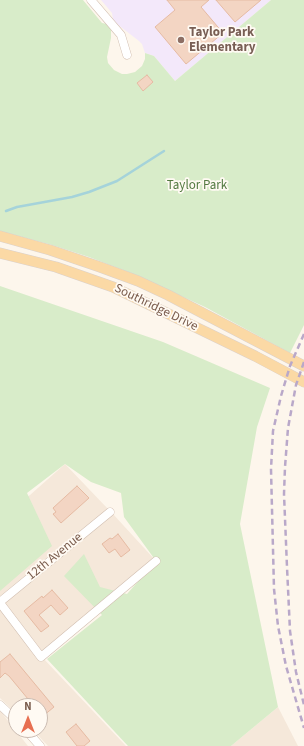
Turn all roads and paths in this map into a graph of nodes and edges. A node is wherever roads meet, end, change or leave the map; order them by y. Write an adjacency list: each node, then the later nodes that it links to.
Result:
1 (92, 0): 2 (street)
2 (127, 55)
3 (0, 236): 5 (main road, Southridge Drive)
4 (0, 253): 6 (main road, Southridge Drive)
5 (304, 366)
6 (304, 382)
7 (110, 512): 9 (street, 12th Avenue)
8 (156, 561): 9 (street)
9 (0, 602)
10 (0, 705): 11 (street)
11 (8, 712)
12 (33, 738): 13 (street)
13 (40, 746)

